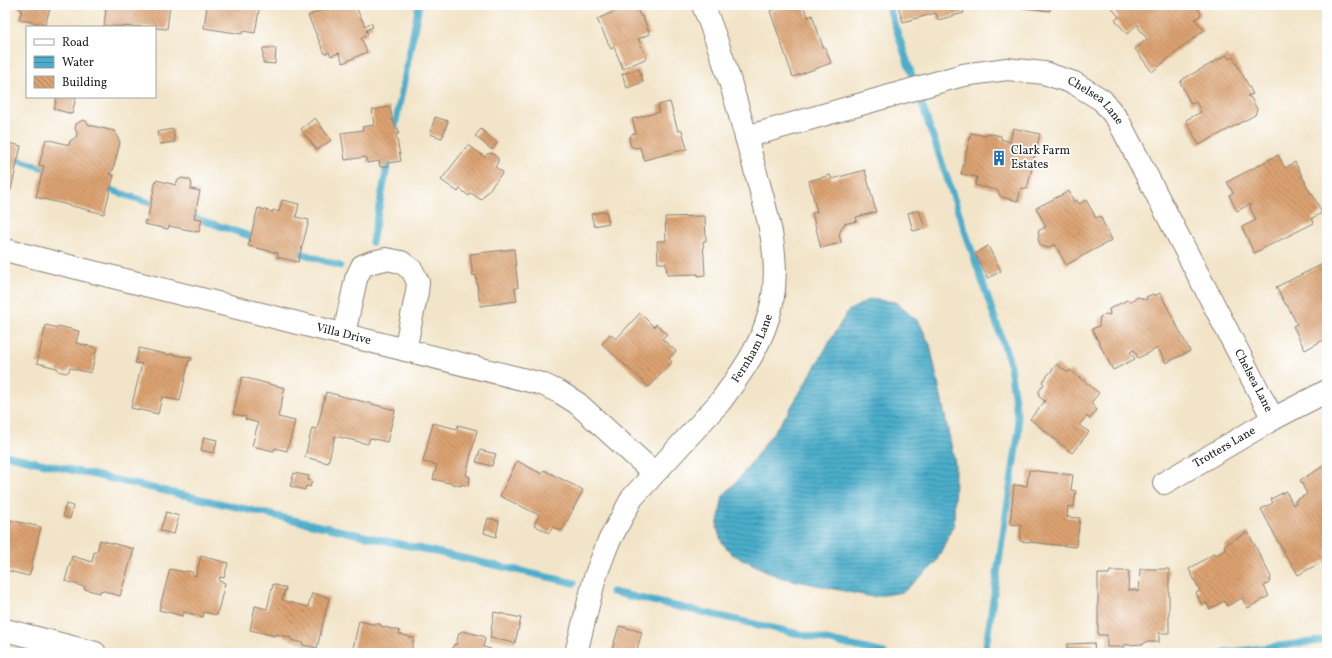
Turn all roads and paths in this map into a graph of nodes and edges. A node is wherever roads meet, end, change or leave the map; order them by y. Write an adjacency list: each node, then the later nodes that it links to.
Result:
1 (703, 5): 2 (street, Fernham Lane)
2 (746, 137): 7 (street, Chelsea Lane); 8 (street, Fernham Lane)
3 (5, 250): 4 (street, Villa Drive)
4 (344, 334): 5 (street, Villa Drive); 5 (street)
5 (405, 350): 8 (street, Villa Drive)
6 (1327, 391): 7 (street, Trotters Lane)
7 (1273, 419): 9 (street, Trotters Lane)
8 (654, 473): 12 (street, Fernham Lane)
9 (1164, 483)
10 (5, 630): 11 (street)
11 (95, 653)
12 (576, 653)

